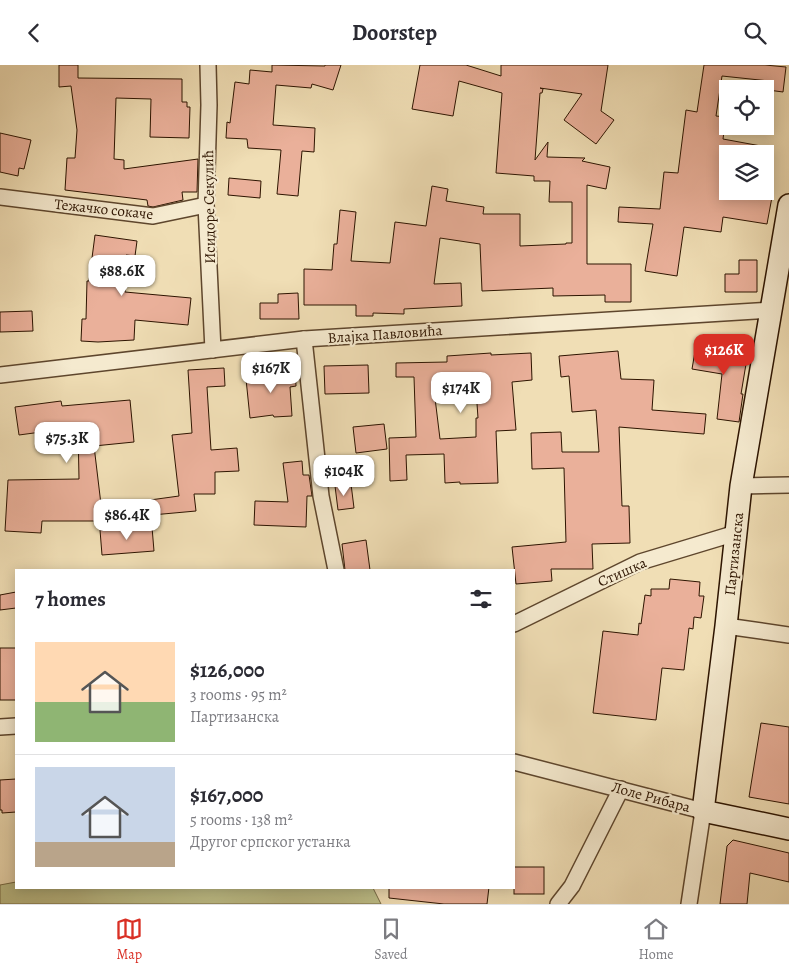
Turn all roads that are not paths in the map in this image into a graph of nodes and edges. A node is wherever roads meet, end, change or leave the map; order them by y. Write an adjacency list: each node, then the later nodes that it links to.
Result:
1 (208, 65): 3 (street, Исидоре Секулић)
2 (0, 197): 3 (street, Тежачко сокаче)
3 (206, 205): 7 (street, Исидоре Секулић)
4 (789, 205): 5 (street, Партизанска)
5 (772, 310): 6 (street, Влајка Павловића); 10 (street, Партизанска)
6 (304, 339): 7 (street, Влајка Павловића); 12 (street)
7 (213, 350): 8 (street, Влајка Павловића)
8 (0, 375)
9 (789, 485): 10 (street)
10 (741, 486): 11 (street, Партизанска)
11 (736, 533): 13 (street, Стишка); 14 (street, Партизанска)
12 (336, 569)
13 (515, 624)
14 (726, 626): 15 (street); 20 (street, Партизанска)
15 (789, 635)
16 (15, 726): 17 (street)
17 (0, 727)
18 (515, 762): 19 (street, Лоле Рибара)
19 (621, 789): 20 (street, Лоле Рибара); 22 (street)
20 (703, 811): 21 (street, Лоле Рибара); 23 (street, Партизанска)
21 (789, 829)
22 (558, 904)
23 (689, 904)

